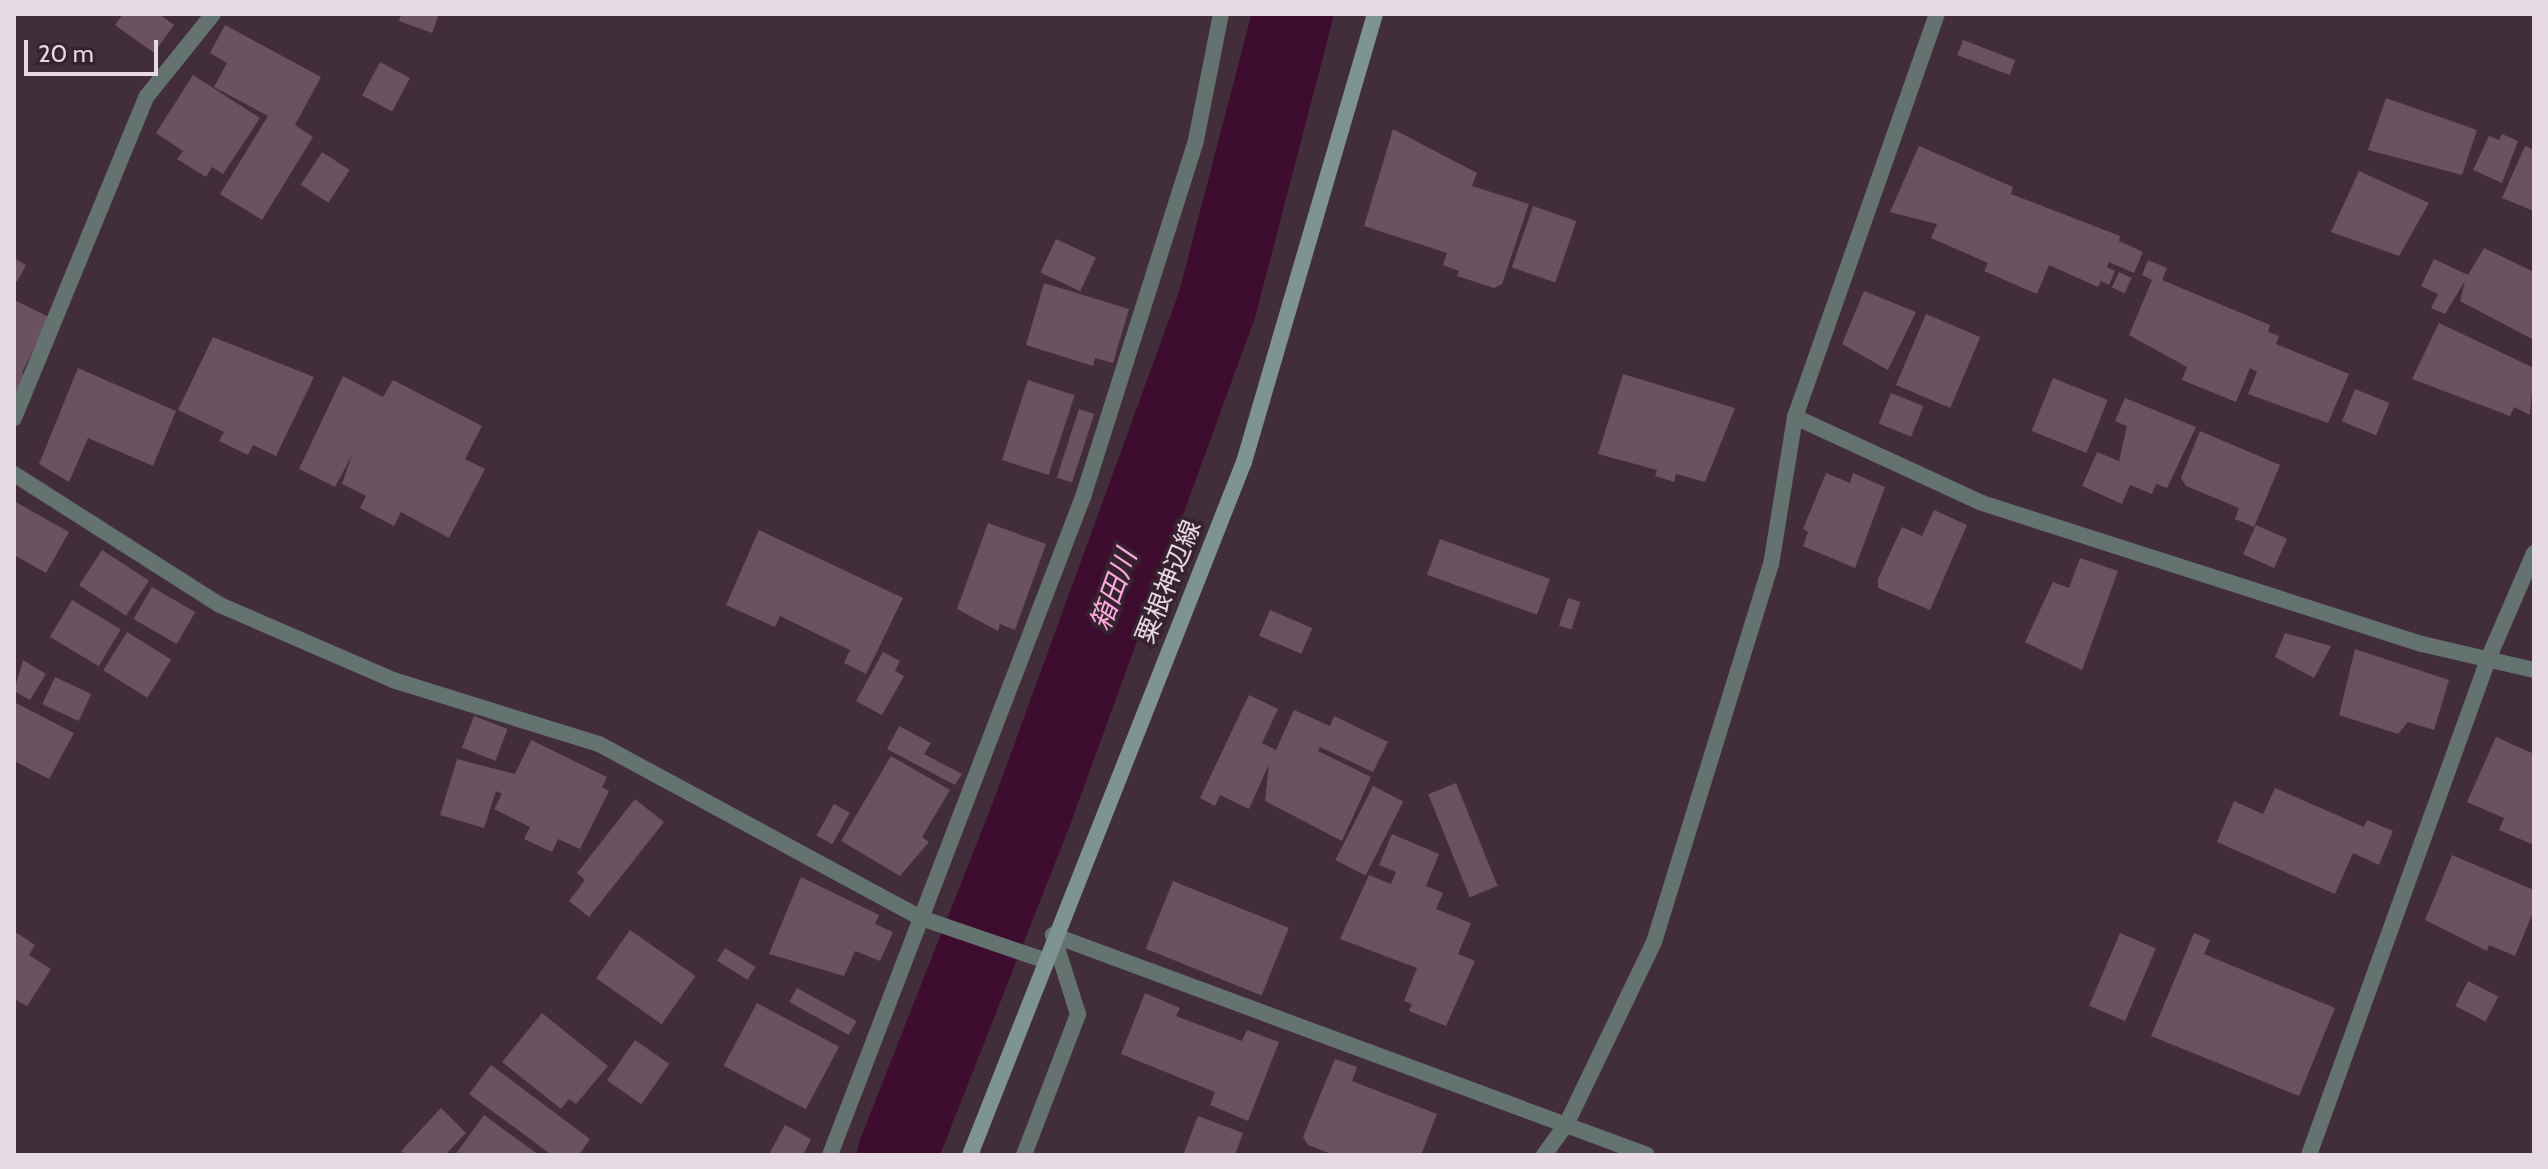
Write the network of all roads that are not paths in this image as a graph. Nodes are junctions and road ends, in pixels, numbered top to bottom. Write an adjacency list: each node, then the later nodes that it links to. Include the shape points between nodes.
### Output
1 (213, 14): 6 (street, via 147,96)
2 (1221, 14): 11 (street, via 1196,140 1142,320 1083,497)
3 (1375, 14): 12 (main road, 粟根神辺線, via 1244,462)
4 (1937, 14): 5 (street)
5 (1795, 417): 9 (street, via 1982,503 2422,644); 14 (street, via 1771,565 1725,729 1654,942)
6 (14, 418)
7 (14, 474): 11 (street, via 220,605 393,680 599,744)
8 (2534, 553): 9 (street)
9 (2489, 657): 10 (street); 20 (street)
10 (2534, 670)
11 (921, 918): 13 (street); 15 (street)
12 (1053, 935): 13 (main road, 粟根神辺線); 14 (street); 17 (street, via 1078,1014)
13 (1044, 960): 16 (main road, 粟根神辺線)
14 (1566, 1125): 18 (street); 19 (street)
15 (830, 1155)
16 (970, 1155)
17 (1024, 1155)
18 (1544, 1155)
19 (1647, 1155)
20 (2309, 1155)

